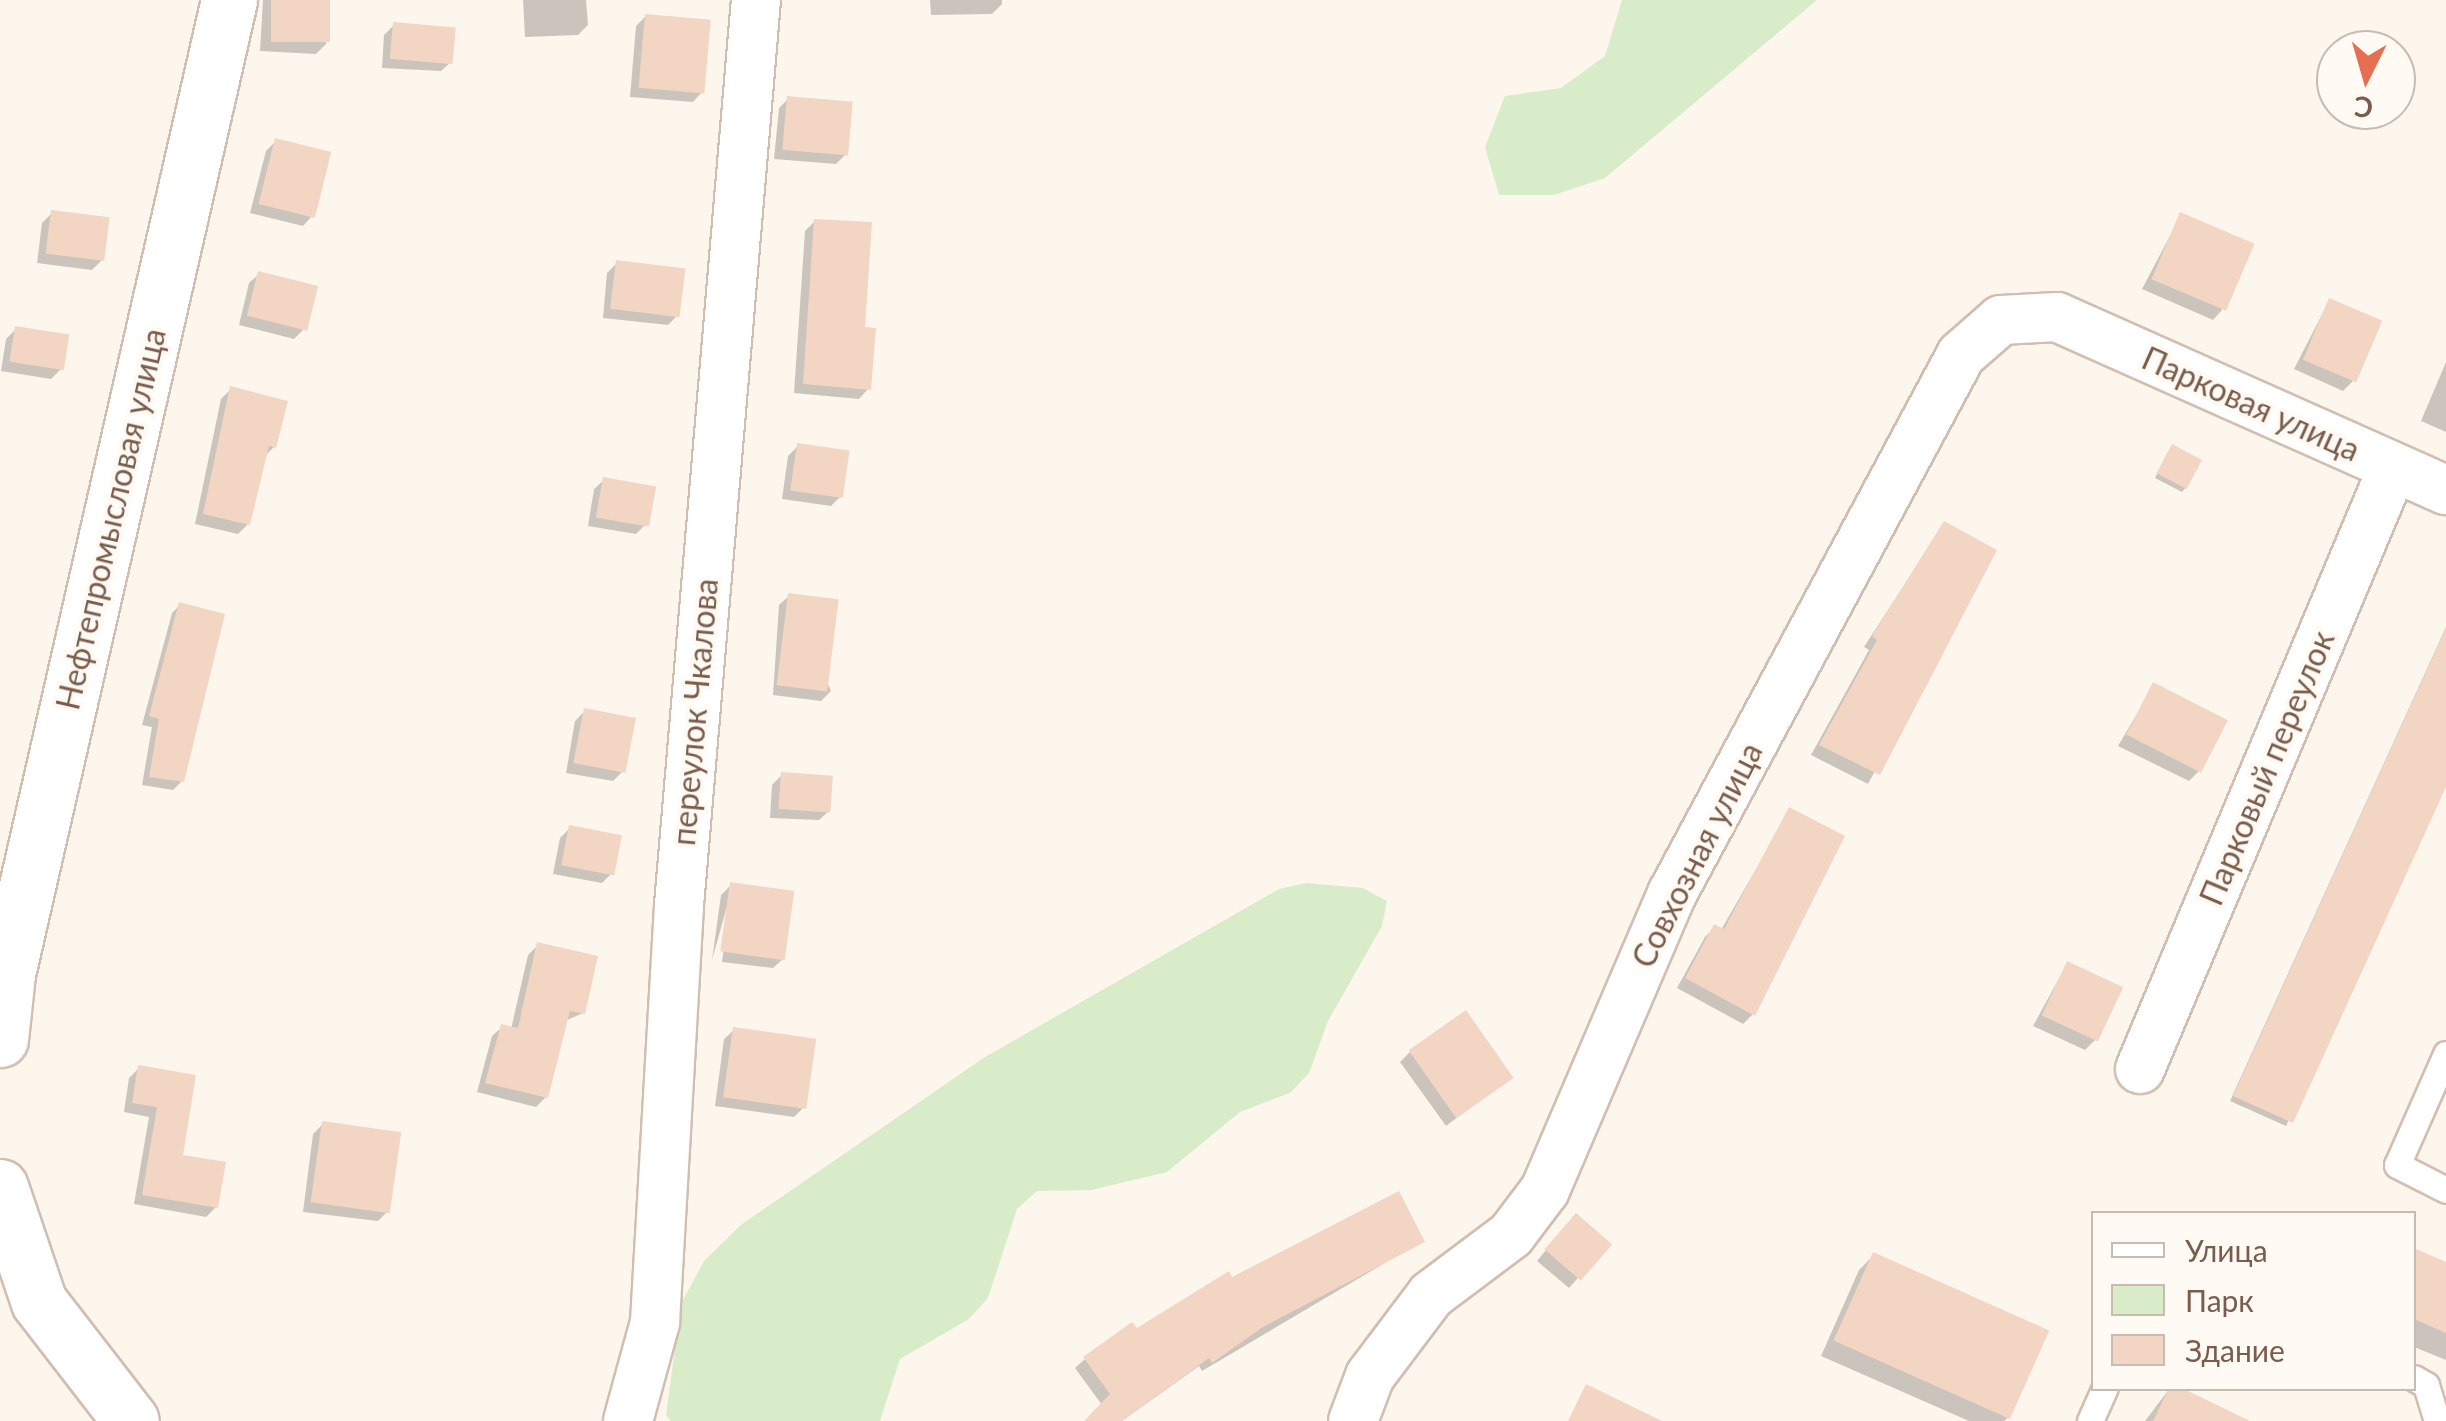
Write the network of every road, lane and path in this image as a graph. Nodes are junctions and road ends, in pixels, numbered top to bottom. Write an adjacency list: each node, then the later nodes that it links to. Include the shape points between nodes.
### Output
1 (230, 0): 6 (main road, Нефтепромысловая улица)
2 (756, 0): 15 (street, переулок Чкалова, via 680,886 655,1322)
3 (2057, 317): 4 (street, Парковая улица); 16 (street, Совхозная улица, via 2001,320 1961,356 1673,892 1545,1190 1510,1235 1431,1296 1370,1376)
4 (2394, 466): 5 (street, Парковая улица); 9 (street, Парковый переулок)
5 (2446, 490)
6 (4, 973): 7 (main road, Нефтепромысловая улица)
7 (0, 1039)
8 (2446, 1054): 11 (lane, via 2396,1165)
9 (2140, 1069)
10 (0, 1187): 14 (main road, via 39,1302)
11 (2446, 1190)
12 (2416, 1379): 18 (lane, via 2426,1385)
13 (2104, 1391): 17 (lane)
14 (131, 1421)
15 (628, 1421)
16 (1353, 1421)
17 (2090, 1421)
18 (2437, 1421)

